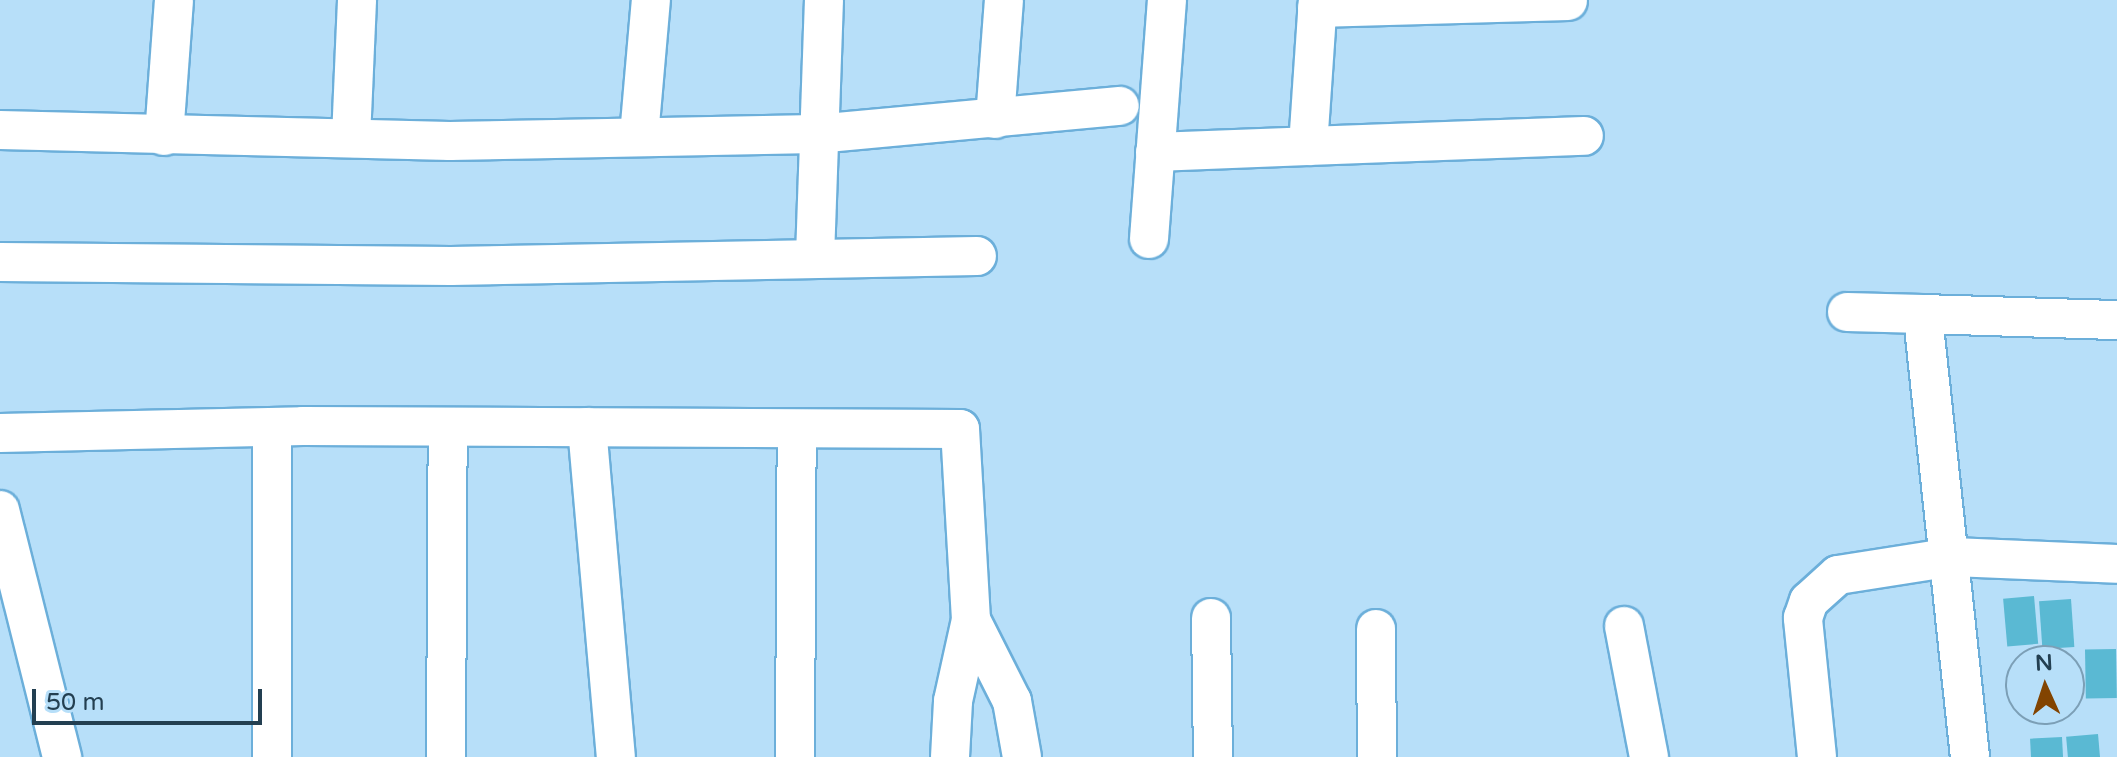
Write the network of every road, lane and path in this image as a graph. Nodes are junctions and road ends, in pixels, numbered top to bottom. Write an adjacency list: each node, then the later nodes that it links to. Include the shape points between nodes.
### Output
1 (174, 0): 13 (street)
2 (357, 0): 16 (street)
3 (651, 0): 14 (street)
4 (824, 0): 12 (street)
5 (1004, 0): 10 (street)
6 (1167, 0): 18 (street)
7 (1568, 1): 8 (street)
8 (1318, 4): 17 (street)
9 (1120, 106): 10 (street)
10 (995, 119): 12 (street)
11 (0, 130): 13 (street)
12 (816, 134): 14 (street); 21 (street)
13 (164, 136): 16 (street)
14 (639, 136): 16 (street)
15 (1584, 136): 17 (street)
16 (351, 138)
17 (1308, 146): 18 (street)
18 (1155, 152): 19 (street)
19 (1149, 239)
20 (977, 256): 21 (street)
21 (815, 257): 22 (street, via 451,266)
22 (0, 262)
23 (1847, 312): 24 (street)
24 (1923, 314): 25 (street); 32 (street)
25 (2116, 327)
26 (272, 427): 28 (street); 30 (street); 39 (street)
27 (587, 427): 28 (street); 29 (street); 41 (street)
28 (448, 428): 40 (street)
29 (797, 429): 35 (street, via 960,429); 42 (street)
30 (0, 433)
31 (0, 510): 38 (street)
32 (1953, 557): 33 (street); 48 (street, via 1838,575 1809,601 1803,618); 49 (street)
33 (2117, 564)
34 (1211, 618): 45 (street)
35 (971, 620): 43 (street, via 953,701); 44 (street, via 1012,701)
36 (1624, 626): 47 (street)
37 (1376, 629): 46 (street)
38 (62, 757)
39 (272, 757)
40 (446, 757)
41 (616, 757)
42 (795, 757)
43 (950, 757)
44 (1022, 757)
45 (1213, 757)
46 (1377, 757)
47 (1649, 757)
48 (1817, 757)
49 (1970, 757)

